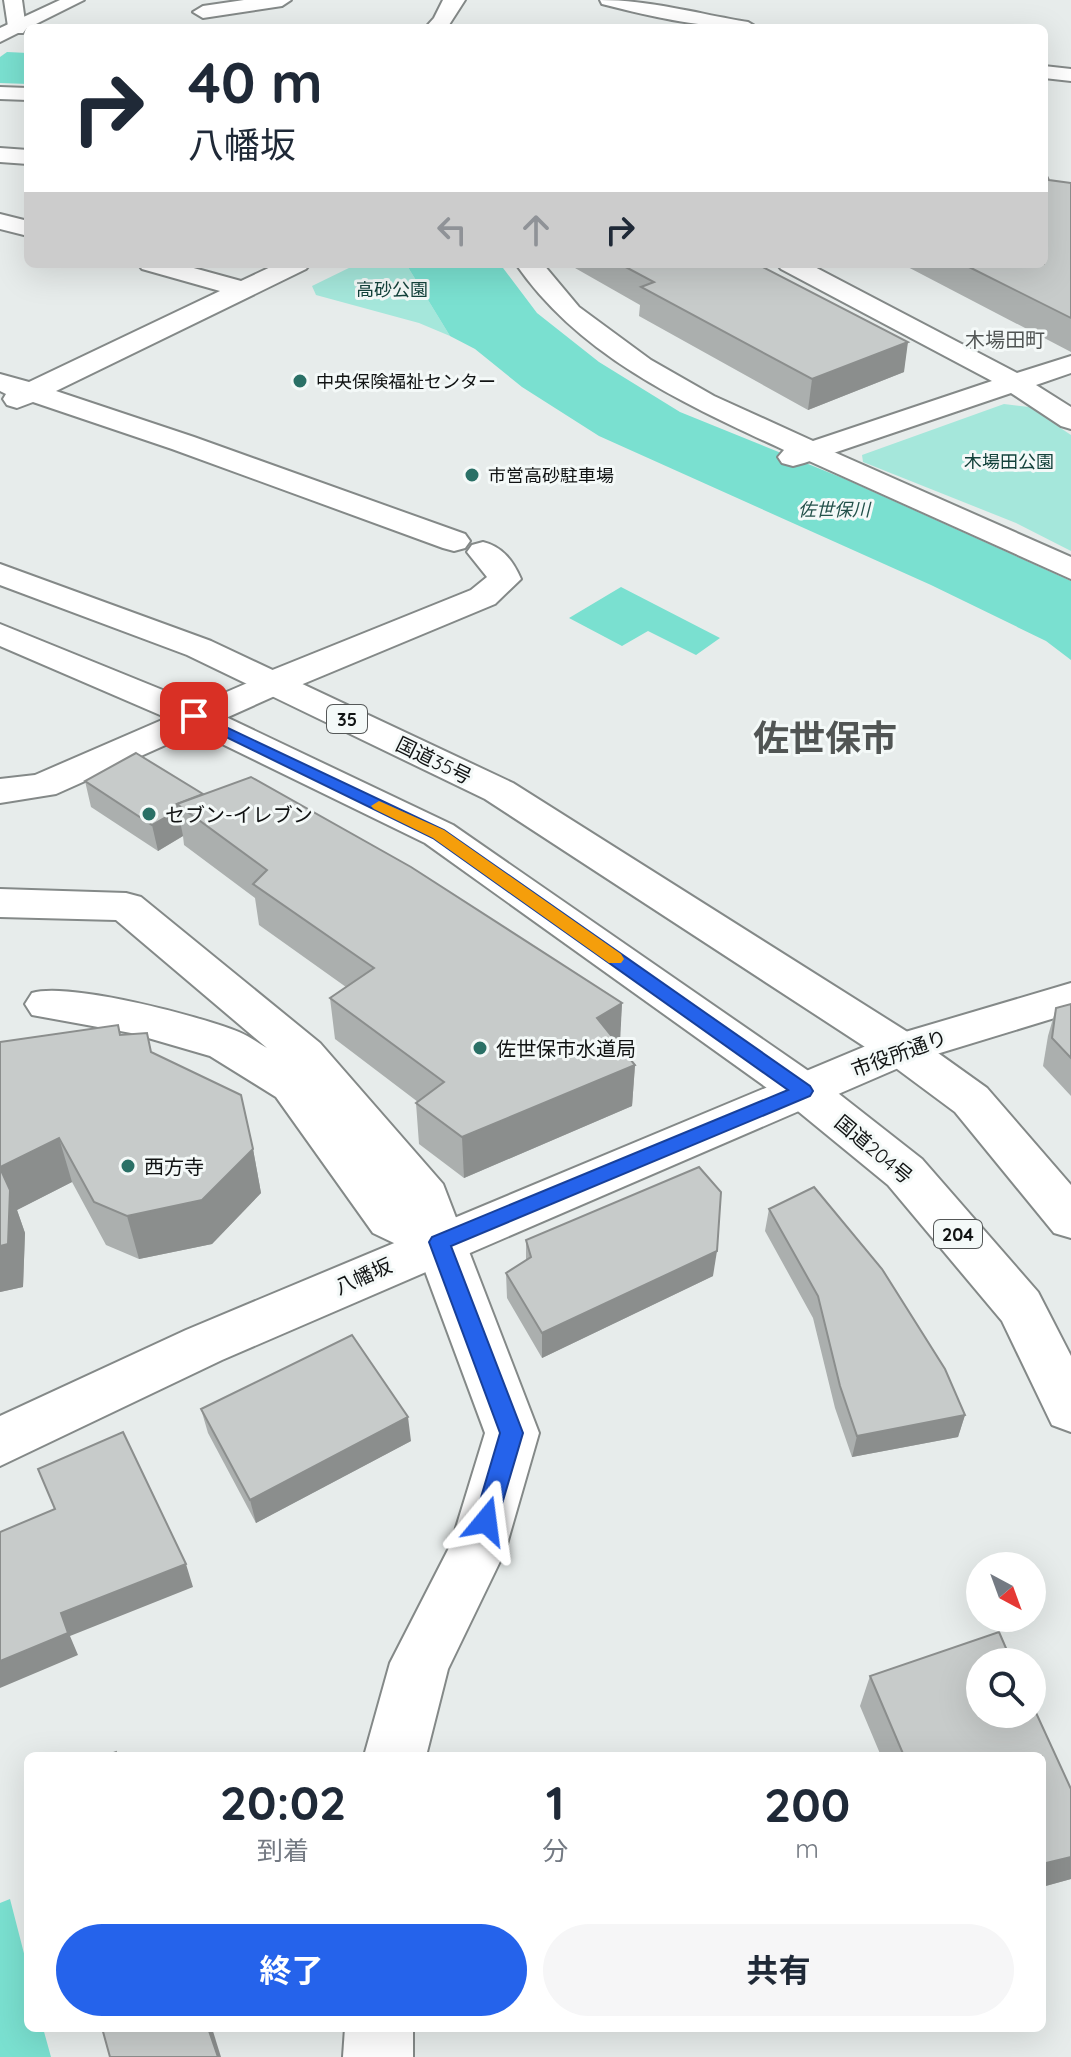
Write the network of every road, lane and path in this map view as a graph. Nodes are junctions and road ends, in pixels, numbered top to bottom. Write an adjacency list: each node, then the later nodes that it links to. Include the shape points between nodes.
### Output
1 (13, 0): 10 (main road)
2 (75, 0): 6 (main road)
3 (282, 0): 7 (main road, via 197,9)
4 (456, 0): 8 (main road)
5 (609, 0): 9 (main road)
6 (35, 24)
7 (226, 24)
8 (440, 24)
9 (723, 24)
10 (15, 36): 11 (main road)
11 (0, 44)
12 (1048, 72): 13 (main road)
13 (1071, 75)
14 (0, 93): 15 (main road)
15 (24, 94)
16 (0, 155): 17 (main road)
17 (24, 157)
18 (0, 221): 19 (main road)
19 (24, 228)
20 (165, 268): 24 (main road)
21 (289, 268): 24 (main road)
22 (532, 268): 31 (main road, via 570,313 641,366)
23 (798, 268): 27 (main road)
24 (244, 290): 28 (main road)
25 (1071, 364): 27 (main road)
26 (0, 382): 28 (main road)
27 (1014, 382): 30 (main road); 31 (main road)
28 (32, 392): 29 (main road); 35 (main road, via 469,546 499,566 504,579 483,597)
29 (0, 407)
30 (1071, 420)
31 (801, 454): 32 (main road)
32 (1071, 569)
33 (0, 574): 35 (main road, 国道35号 / 35, via 199,648)
34 (0, 634): 36 (main road)
35 (273, 683): 36 (main road); 41 (main road, 国道35号 / 35, via 499,791)
36 (194, 716): 37 (main road, via 43,786); 42 (main road, 国道204号 / 204, via 439,834)
37 (0, 791)
38 (0, 903): 45 (main road, via 126,907 304,1055 426,1197)
39 (1071, 998): 41 (main road, 市役所通り)
40 (47, 1004): 45 (main road, via 131,1017 225,1044 292,1085 390,1219)
41 (901, 1049): 42 (main road, 市役所通り); 44 (main road, via 971,1100)
42 (804, 1091): 43 (main road, 市役所通り); 46 (main road, 国道204号 / 204, via 905,1172 1020,1307)
43 (732, 1121): 45 (main road, 八幡坂)
44 (1071, 1219)
45 (439, 1242): 47 (main road, 八幡坂); 48 (main road, via 512,1433 477,1551 420,1663)
46 (1071, 1409)
47 (0, 1442)
48 (396, 1752)
49 (379, 2032): 50 (main road)
50 (378, 2057)

